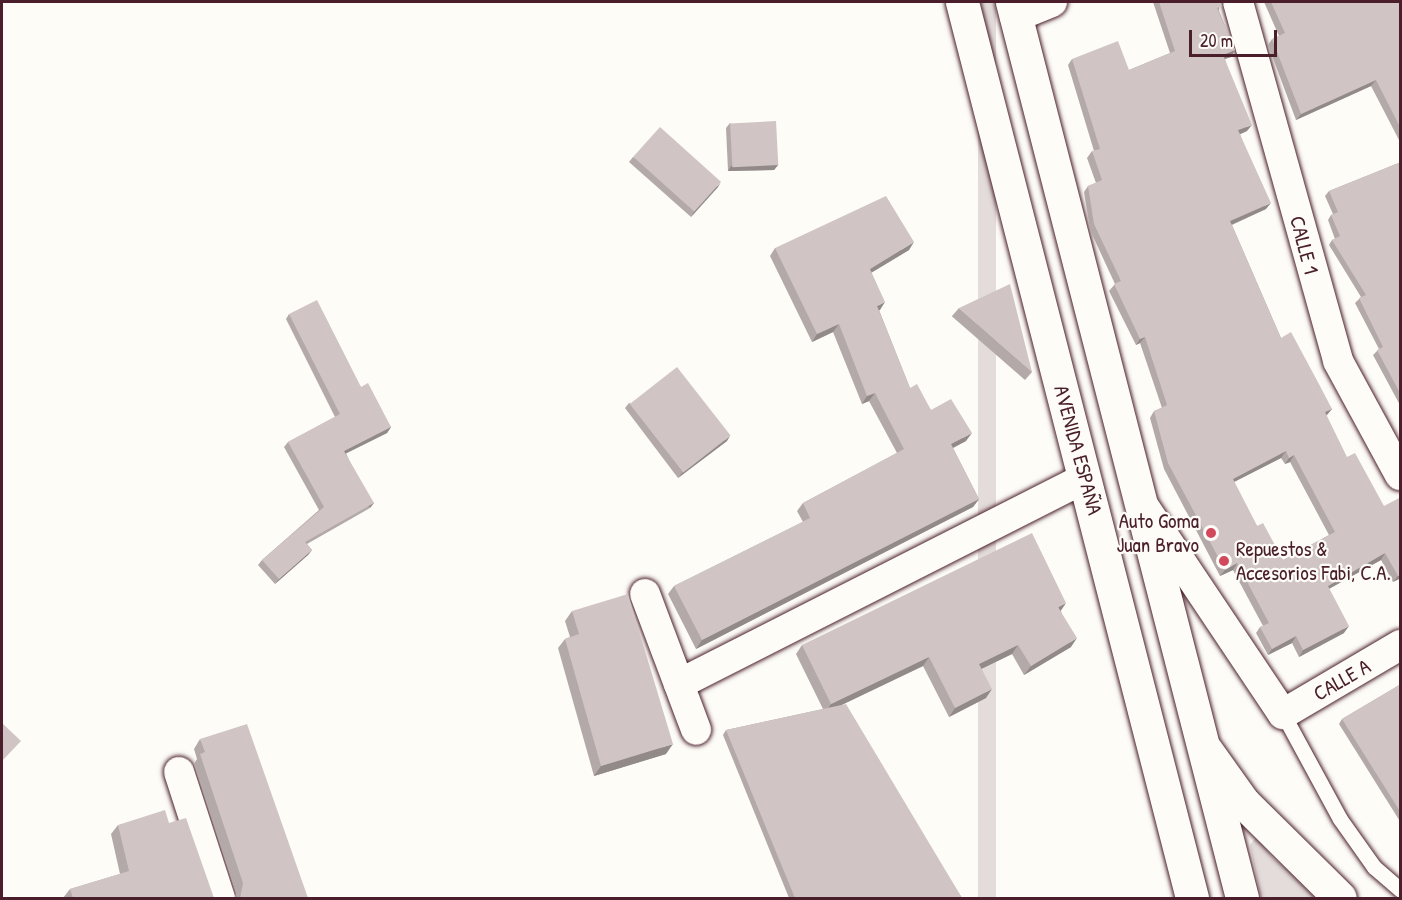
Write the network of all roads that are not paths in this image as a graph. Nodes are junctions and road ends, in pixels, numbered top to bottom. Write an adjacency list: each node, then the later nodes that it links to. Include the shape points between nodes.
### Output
1 (962, 2): 6 (main road, AVENIDA ESPAÑA)
2 (1052, 2): 4 (street)
3 (1239, 2): 5 (street, CALLE 1, via 1338,361)
4 (1014, 9): 7 (main road)
5 (1401, 475)
6 (1085, 478): 10 (street); 17 (main road, AVENIDA ESPAÑA)
7 (1141, 503): 11 (street); 13 (main road)
8 (645, 594): 10 (street)
9 (1401, 645): 11 (street, CALLE A)
10 (679, 684): 12 (street)
11 (1283, 714): 15 (lane, via 1340,819 1374,867)
12 (696, 730)
13 (1206, 750): 18 (main road); 19 (main road, via 1244,802)
14 (179, 772): 16 (street)
15 (1401, 890)
16 (220, 898)
17 (1192, 898)
18 (1242, 898)
19 (1340, 898)

